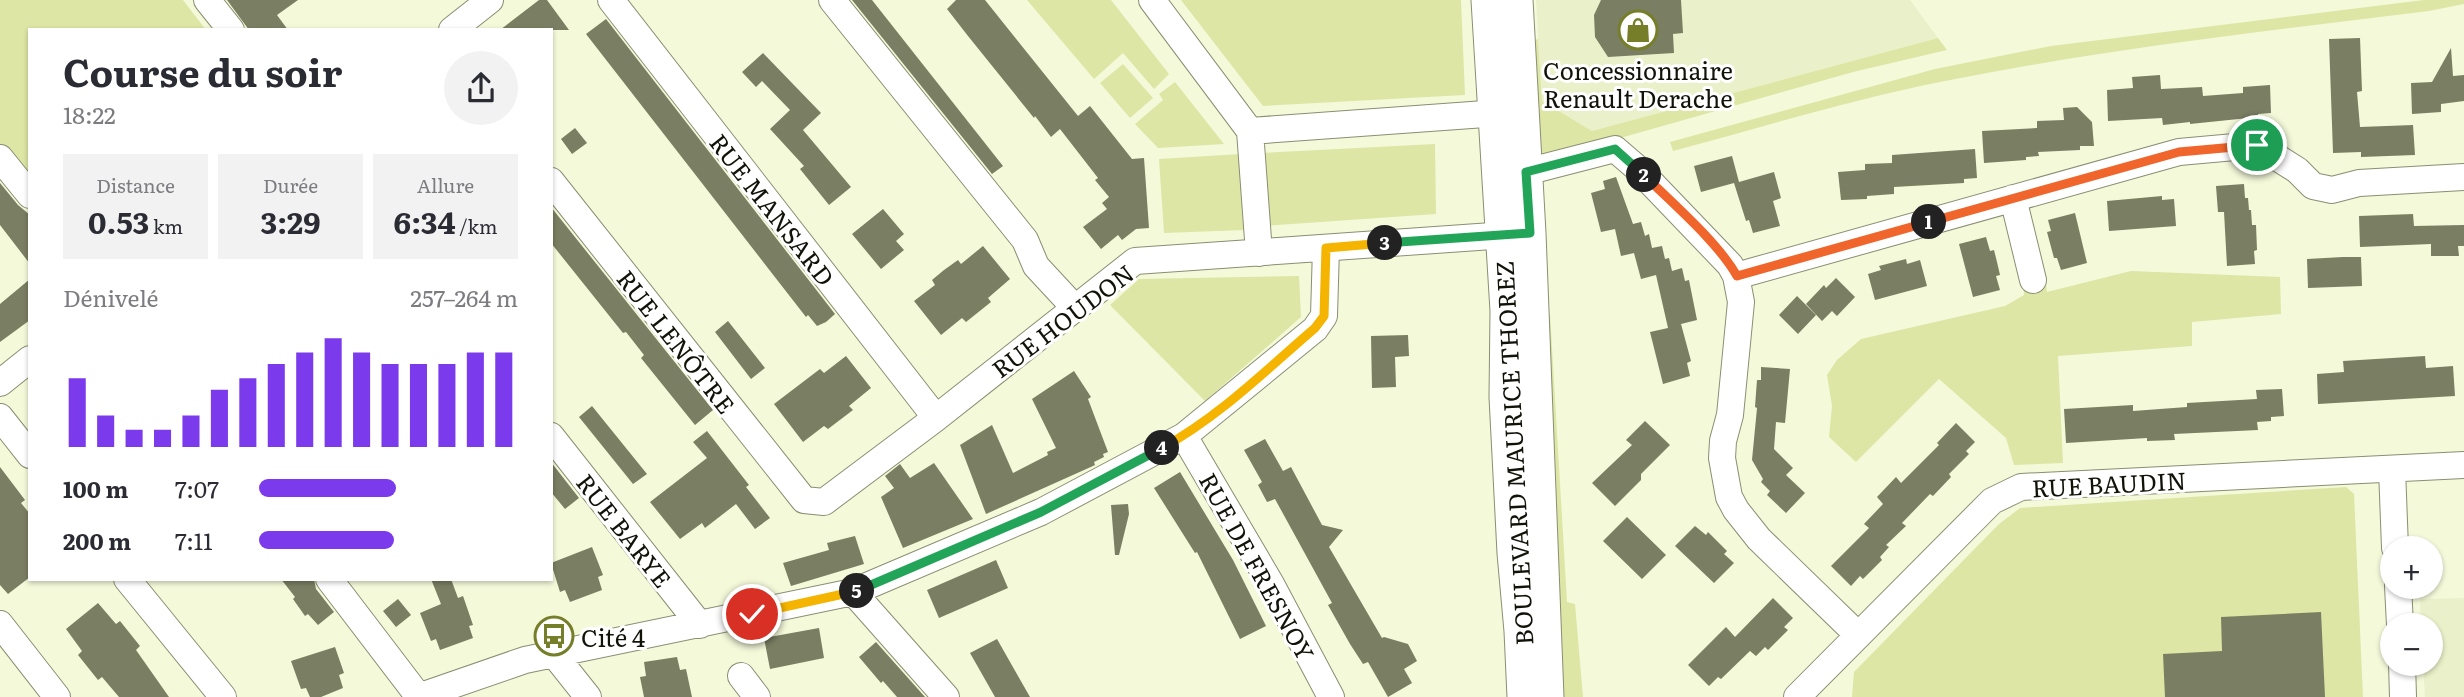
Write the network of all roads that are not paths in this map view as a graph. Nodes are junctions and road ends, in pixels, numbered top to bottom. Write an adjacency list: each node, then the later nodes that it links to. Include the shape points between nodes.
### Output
1 (207, 0): 8 (street)
2 (490, 0): 9 (street)
3 (611, 0): 27 (street, RUE MANSARD)
4 (832, 0): 23 (street, via 1025,240 1036,267)
5 (1152, 0): 11 (street)
6 (1488, 0): 10 (street, BOULEVARD MAURICE THOREZ)
7 (1516, 0): 10 (street, BOULEVARD MAURICE THOREZ)
8 (229, 28)
9 (455, 28)
10 (1509, 113): 11 (street); 13 (street, BOULEVARD MAURICE THOREZ); 18 (street, BOULEVARD MAURICE THOREZ)
11 (1250, 131): 20 (street)
12 (0, 158): 16 (street)
13 (1526, 172): 18 (street, BOULEVARD MAURICE THOREZ); 21 (street, via 1615,149 1715,247)
14 (2464, 177): 17 (street, via 2359,183 2332,190 2313,186 2257,145 2179,152)
15 (553, 184): 33 (street, RUE LENÔTRE)
16 (28, 193)
17 (2013, 198): 21 (street); 22 (street)
18 (1516, 234): 19 (street, RUE HOUDON); 52 (street, BOULEVARD MAURICE THOREZ, via 1507,310 1506,397); 53 (street, BOULEVARD MAURICE THOREZ)
19 (1326, 248): 20 (street, RUE HOUDON); 28 (street, via 1324,316 1315,328)
20 (1259, 253): 23 (street, RUE HOUDON, via 1135,261)
21 (1737, 276): 40 (street, via 1741,302 1722,458 1729,497 1759,539)
22 (2033, 279)
23 (1074, 307): 27 (street, RUE HOUDON)
24 (28, 361): 25 (street)
25 (0, 383)
26 (0, 417): 30 (street)
27 (936, 418): 33 (street, RUE HOUDON, via 824,502)
28 (1184, 436): 37 (street, via 1041,512); 51 (street, RUE DE FRESNOY)
29 (553, 439): 39 (street, RUE BARYE)
30 (28, 452)
31 (2464, 466): 32 (street, RUE BAUDIN)
32 (2392, 469): 34 (street); 40 (street, RUE BAUDIN, via 2021,486 1992,501)
33 (804, 500)
34 (2395, 536)
35 (130, 581): 46 (street)
36 (331, 581): 47 (street)
37 (853, 592): 39 (street); 50 (street)
38 (0, 624): 45 (street)
39 (700, 625): 41 (street)
40 (1858, 635): 42 (street, RUE BAUDIN)
41 (553, 653): 47 (street); 48 (street)
42 (1825, 669): 54 (street, RUE BAUDIN); 55 (street)
43 (741, 676): 49 (street)
44 (2402, 676): 56 (street)
45 (57, 697)
46 (223, 697)
47 (419, 697)
48 (588, 697)
49 (757, 697)
50 (946, 697)
51 (1331, 697)
52 (1524, 697)
53 (1547, 697)
54 (1797, 697)
55 (1829, 697)
56 (2403, 697)

